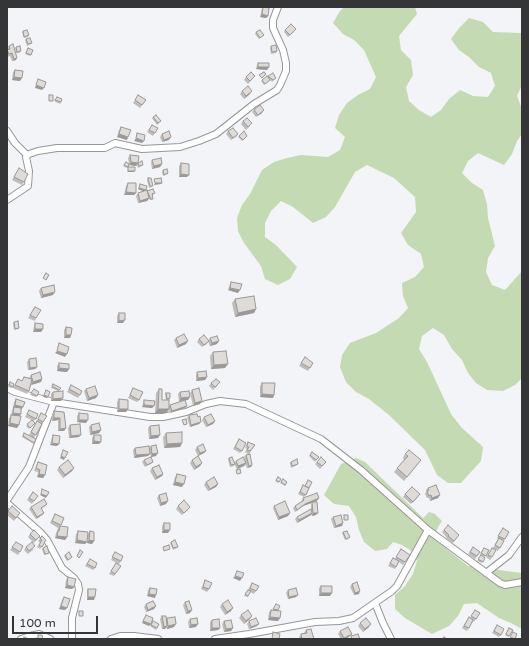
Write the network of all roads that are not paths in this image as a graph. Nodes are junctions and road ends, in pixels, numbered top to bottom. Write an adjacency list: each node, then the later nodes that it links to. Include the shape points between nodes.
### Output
1 (278, 7): 3 (street, via 273,28 286,63 286,71 280,85 277,90 254,104 216,134 180,147 142,149 115,143 105,148 52,148)
2 (7, 131): 3 (street)
3 (27, 155): 4 (street, via 28,184)
4 (7, 200)
5 (7, 388): 6 (street)
6 (54, 402): 7 (street, via 29,467); 8 (street, via 150,417 186,412 220,401 246,404 321,439)
7 (7, 502): 15 (street, via 47,540 62,568 78,584 79,590 72,618)
8 (428, 530): 10 (street); 12 (street, via 397,586)
9 (522, 537): 10 (street, via 509,555)
10 (486, 574): 11 (street, via 505,585)
11 (522, 582)
12 (375, 603): 18 (street, via 348,620 315,622); 19 (street)
13 (21, 639): 14 (street, via 39,634)
14 (50, 639)
15 (72, 639)
16 (111, 639): 17 (street, via 120,636)
17 (158, 639)
18 (215, 639)
19 (391, 639)

